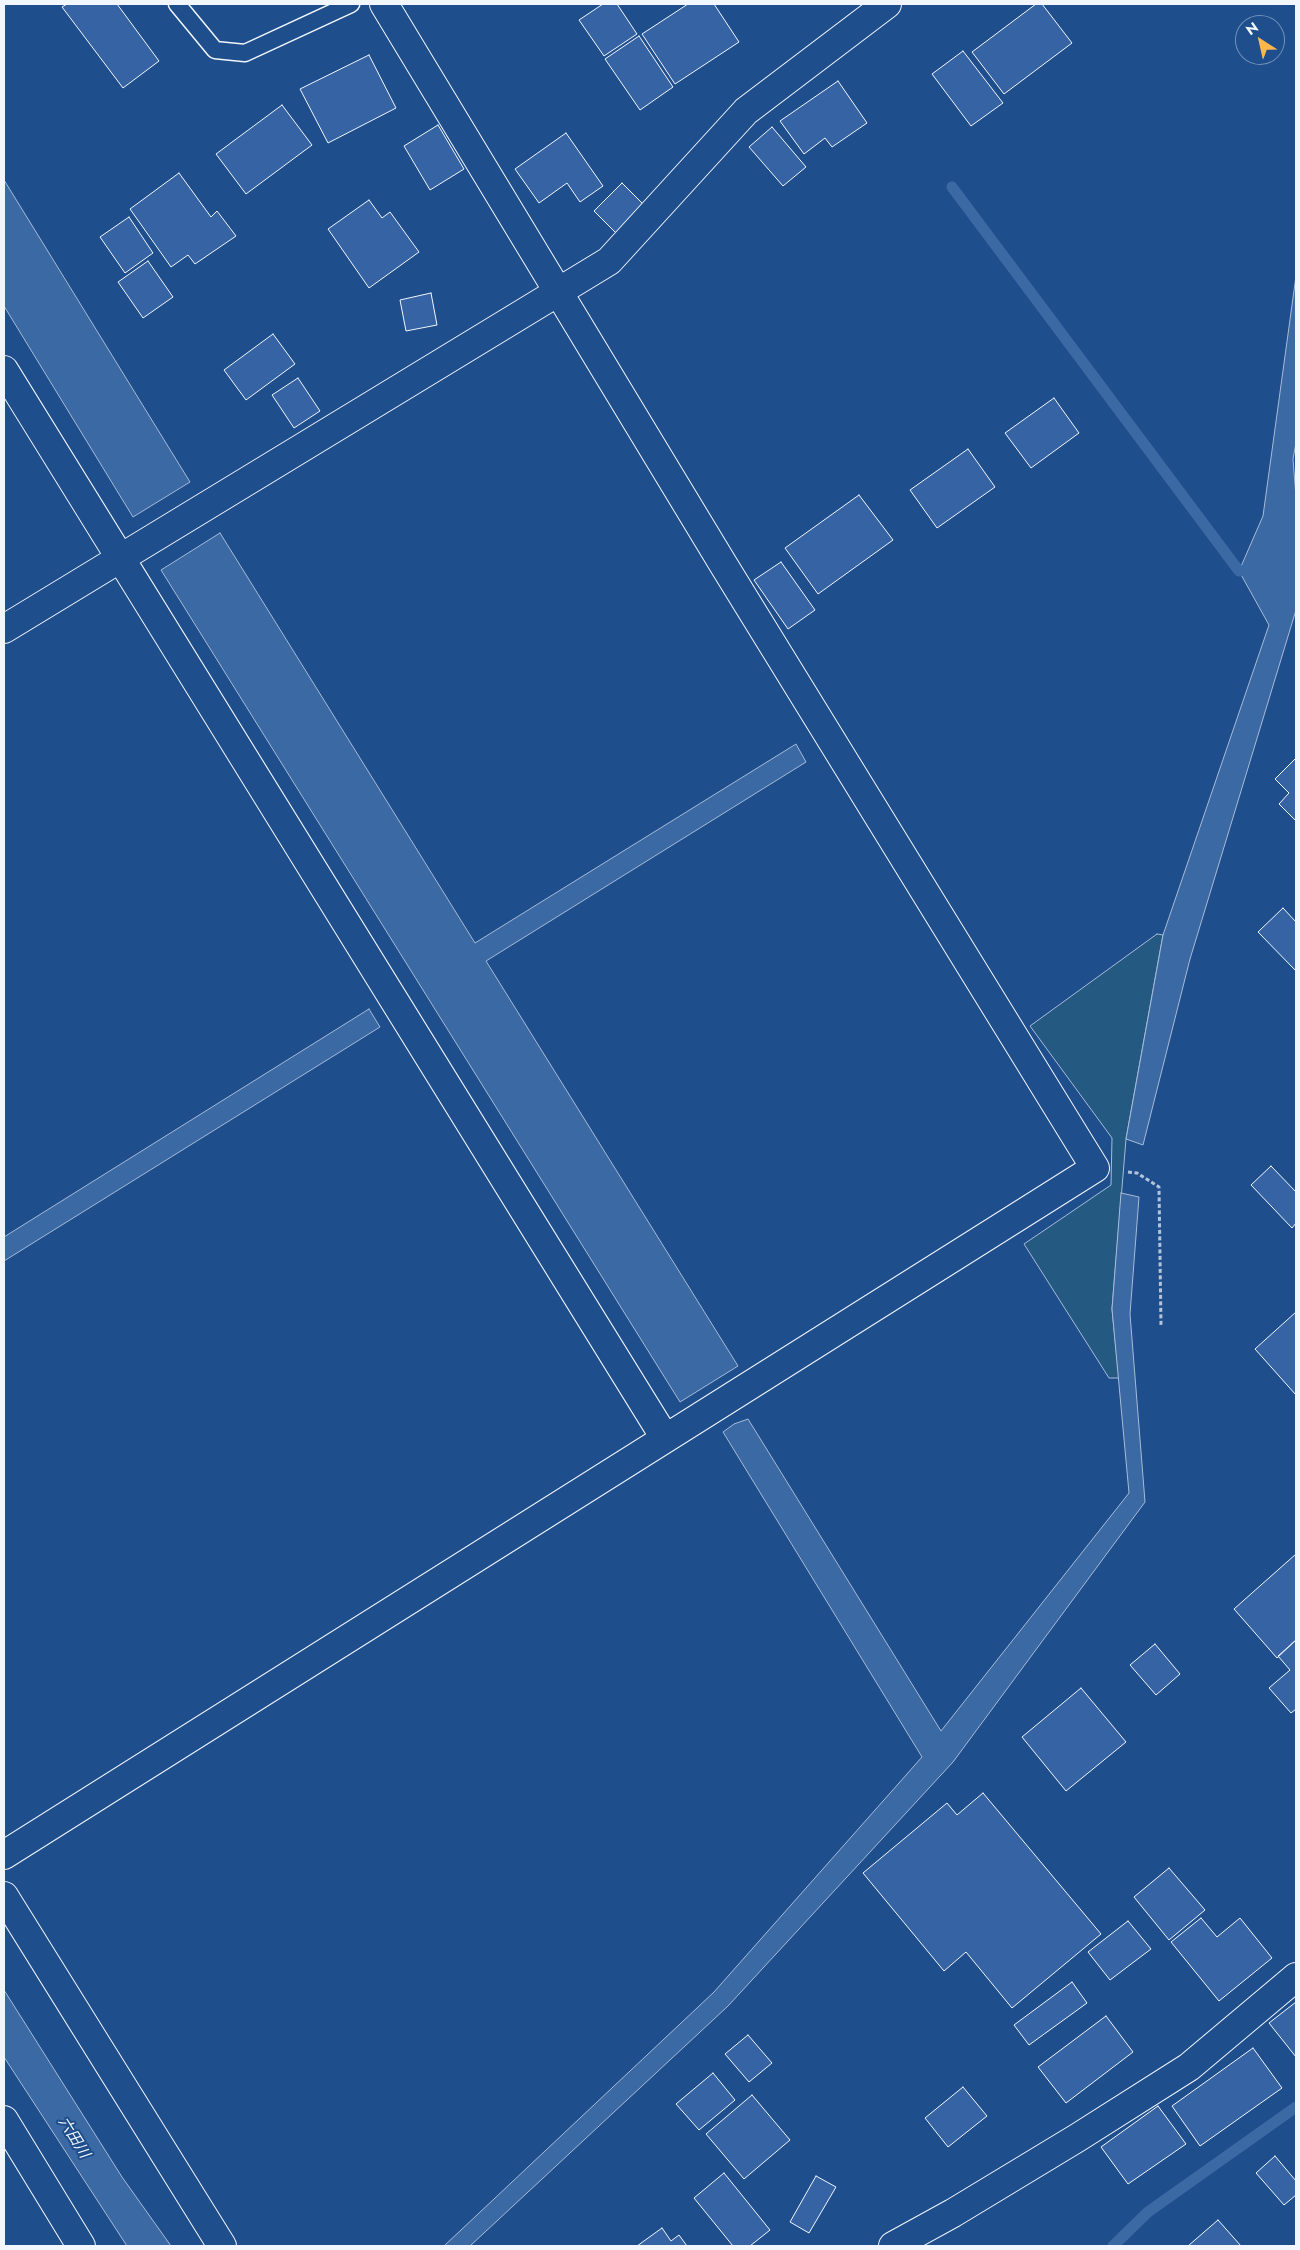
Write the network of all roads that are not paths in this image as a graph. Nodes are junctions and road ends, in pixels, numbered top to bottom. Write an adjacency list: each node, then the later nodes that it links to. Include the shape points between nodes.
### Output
1 (177, 4): 2 (lane, via 216,50 245,53)
2 (351, 4)
3 (384, 4): 5 (street)
4 (887, 4): 5 (street, via 746,111 609,261)
5 (560, 292): 7 (street); 9 (street, via 728,572 1095,1168)
6 (4, 370): 7 (street)
7 (120, 559): 8 (street); 9 (street)
8 (4, 630)
9 (665, 1438): 10 (street)
10 (4, 1855)
11 (4, 1896): 15 (street)
12 (1296, 1977): 16 (street, via 1189,2068)
13 (4, 2120): 14 (street)
14 (81, 2246)
15 (222, 2246)
16 (893, 2246)

